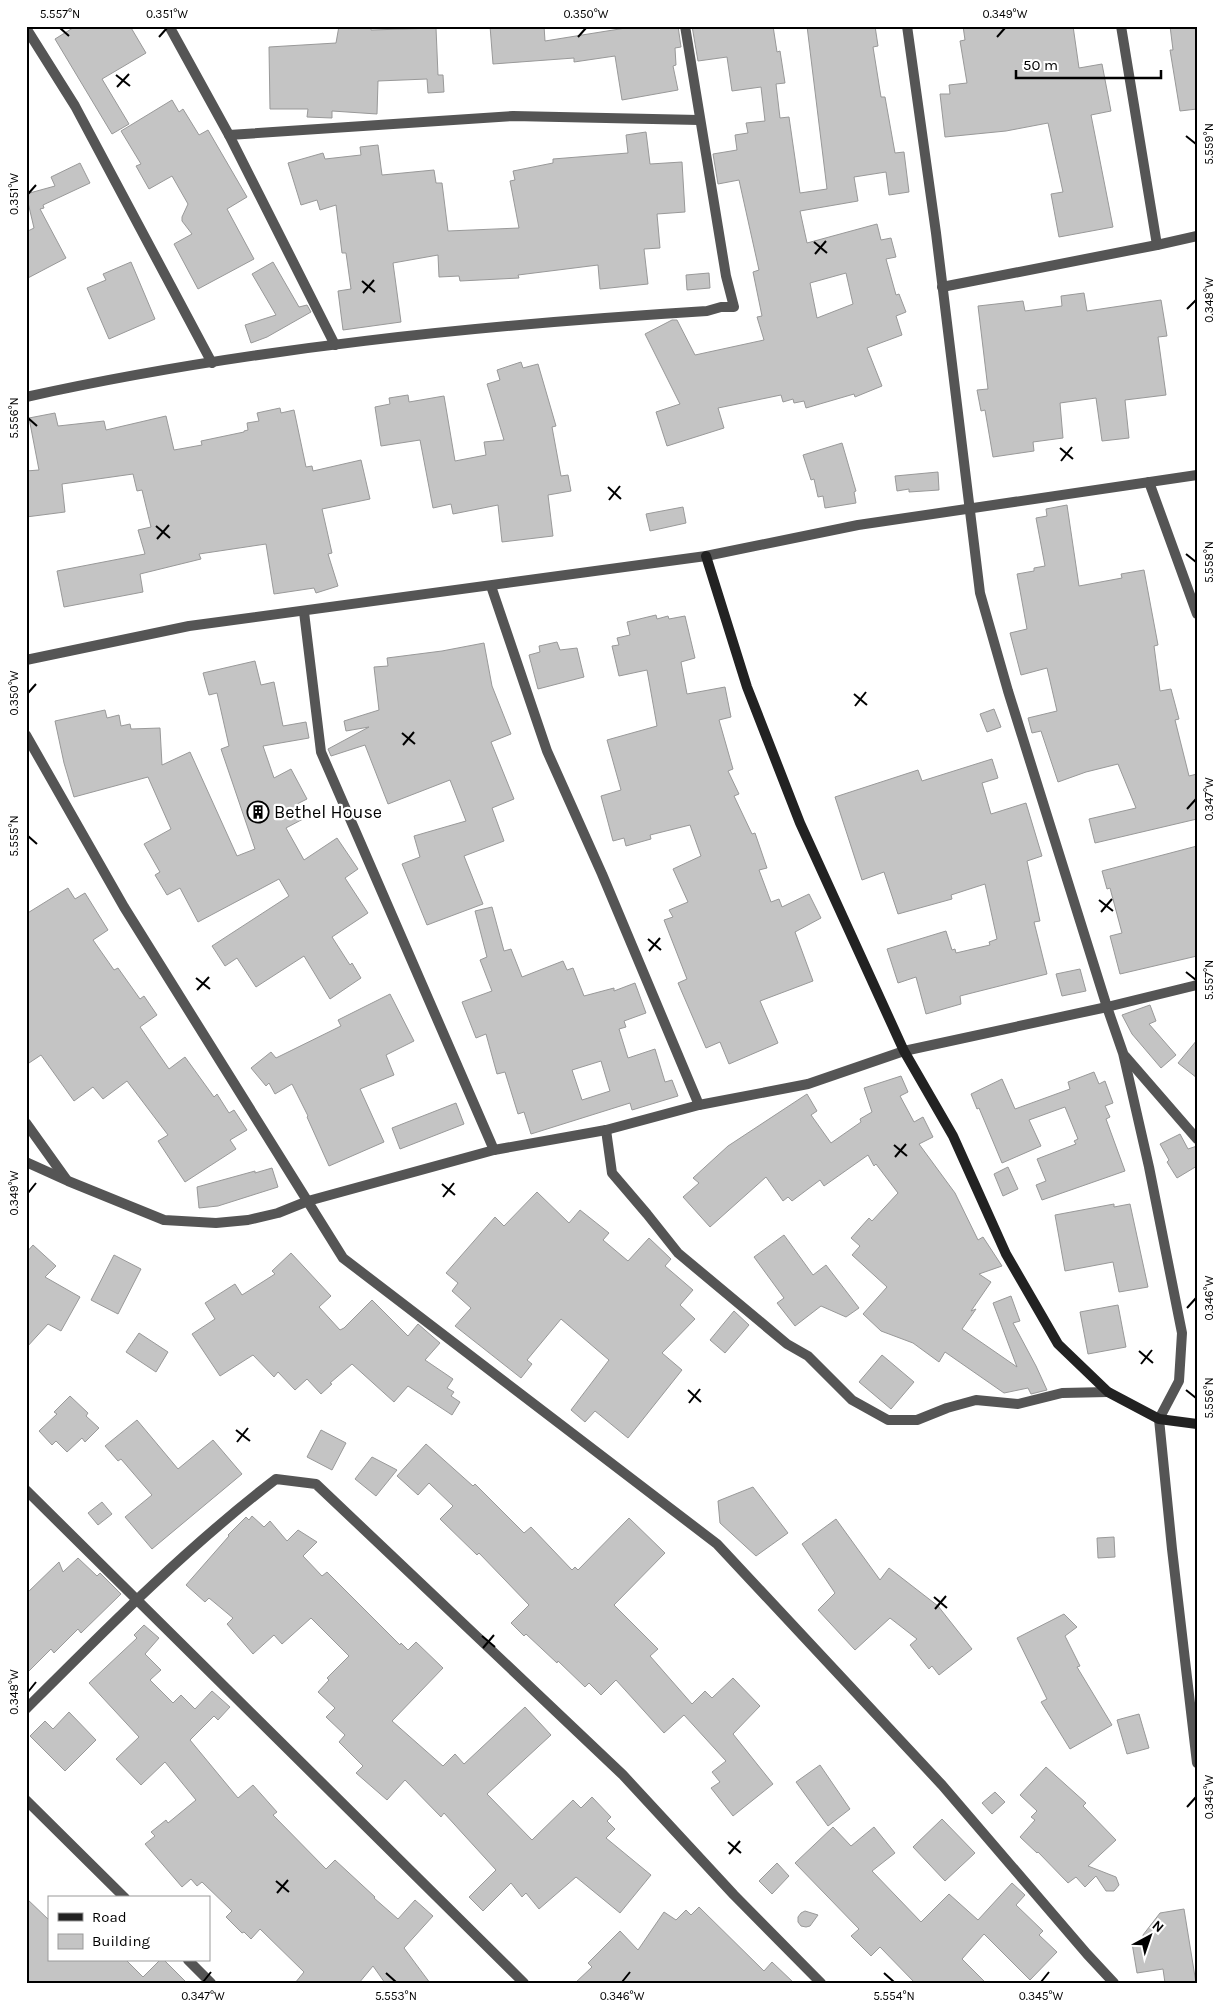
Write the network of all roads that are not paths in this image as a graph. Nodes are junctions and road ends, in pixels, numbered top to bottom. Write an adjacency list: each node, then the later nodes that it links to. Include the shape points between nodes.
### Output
1 (170, 26): 7 (street)
2 (685, 26): 6 (street)
3 (907, 26): 10 (street)
4 (1121, 26): 9 (street)
5 (26, 28): 12 (street, via 75,106)
6 (699, 120): 7 (street, via 513,116); 11 (street, via 734,307 518,324)
7 (229, 135): 11 (street)
8 (1197, 236): 9 (street)
9 (1157, 245): 10 (street)
10 (942, 287): 16 (street)
11 (335, 345): 12 (street)
12 (212, 363): 13 (street, via 88,383)
13 (26, 397)
14 (1197, 475): 15 (street)
15 (1148, 482): 16 (street); 20 (street)
16 (970, 508): 17 (street, via 858,525); 24 (street, via 980,593)
17 (706, 556): 18 (street); 25 (street, via 747,687 800,823)
18 (491, 586): 19 (street); 27 (street, via 547,751)
19 (304, 612): 21 (street, via 189,626); 31 (street, via 321,752)
20 (1197, 614)
21 (26, 660)
22 (26, 735): 34 (street, via 124,907)
23 (1197, 985): 24 (street)
24 (1107, 1007): 25 (street); 26 (street)
25 (904, 1051): 27 (street, via 808,1084); 35 (street, via 952,1136 1006,1254 1058,1344)
26 (1123, 1053): 30 (street); 36 (street, via 1182,1333 1179,1381)
27 (699, 1105): 29 (street)
28 (26, 1123): 33 (street)
29 (606, 1130): 31 (street); 35 (street, via 612,1173 678,1253 780,1338 808,1356 852,1400 888,1420 917,1420 976,1400 1018,1404 1062,1393)
30 (1197, 1139)
31 (494, 1150): 34 (street)
32 (26, 1162): 33 (street)
33 (68, 1181): 34 (street, via 164,1220 216,1223 248,1220)
34 (308, 1201): 48 (street, via 343,1258 717,1544 942,1785)
35 (1108, 1392): 36 (street)
36 (1159, 1419): 37 (street); 41 (street)
37 (1197, 1424)
38 (26, 1490): 39 (street)
39 (136, 1600): 40 (street); 46 (street); 47 (street, via 276,1479 316,1484 623,1775)
40 (26, 1709)
41 (1197, 1763)
42 (26, 1800): 43 (street)
43 (123, 1896)
44 (190, 1962): 45 (street)
45 (211, 1983)
46 (524, 1983)
47 (821, 1983)
48 (1114, 1983)

